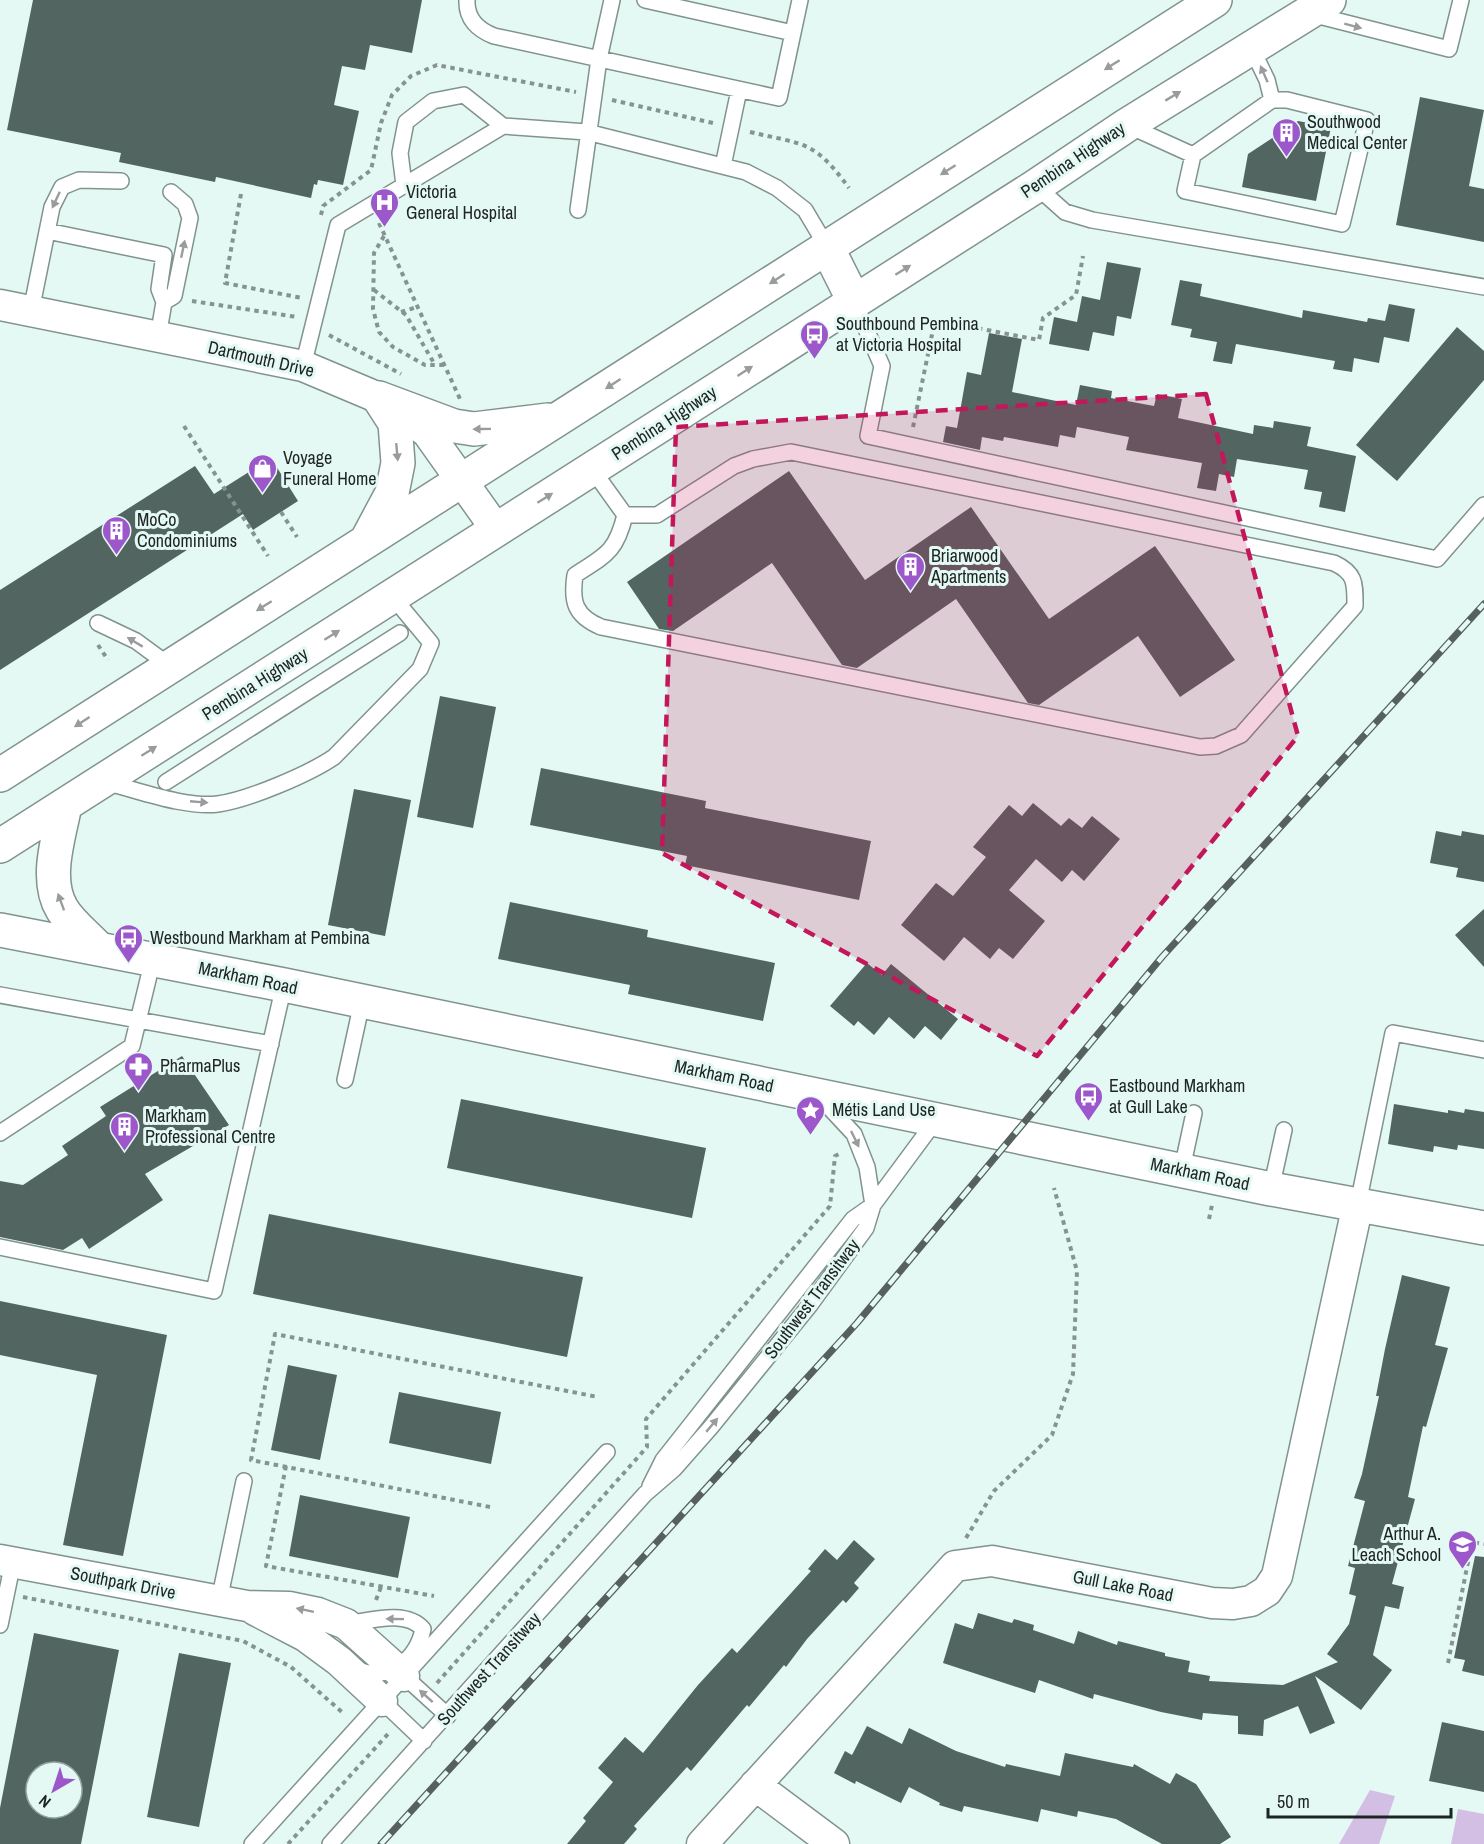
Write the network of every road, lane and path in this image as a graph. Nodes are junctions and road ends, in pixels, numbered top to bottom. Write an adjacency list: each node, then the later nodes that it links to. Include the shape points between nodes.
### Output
1 (467, 0): 10 (lane, via 470,16 484,32)
2 (612, 0): 10 (lane)
3 (645, 0): 8 (lane)
4 (800, 0): 8 (lane)
5 (1215, 0): 29 (main road, one-way to 29)
6 (1461, 0): 7 (lane, one-way to 6, via 1398,38 1449,49)
7 (1318, 7): 9 (main road, Pembina Highway)
8 (793, 33): 11 (lane, via 779,98)
9 (1252, 49): 12 (lane, one-way to 9); 13 (main road, Pembina Highway, one-way to 9)
10 (599, 59): 11 (lane); 15 (lane)
11 (740, 90): 17 (lane)
12 (1272, 100): 16 (lane); 16 (lane, via 1287,100 1367,120 1342,224 1185,191)
13 (1126, 125): 16 (lane); 20 (main road, Pembina Highway)
14 (503, 126): 15 (lane); 19 (lane); 19 (lane, via 465,95 433,101 406,122 400,153)
15 (587, 132): 17 (lane); 24 (lane)
16 (1193, 155)
17 (723, 166): 29 (lane, via 746,172 796,202)
18 (121, 181): 27 (lane, one-way to 27, via 79,180 62,187 52,207)
19 (405, 185): 44 (lane, via 338,225)
20 (1036, 186): 31 (lane, via 1065,212 1092,220); 34 (main road, Pembina Highway, one-way to 20)
21 (171, 192): 33 (lane, one-way to 21, via 190,218 185,204)
22 (241, 194): 37 (path, via 225,283 306,298)
23 (323, 206): 25 (path)
24 (578, 210)
25 (321, 218)
26 (380, 226): 28 (path)
27 (47, 231): 33 (lane, via 164,255 159,289); 38 (lane)
28 (384, 235): 32 (path, via 374,253); 36 (path)
29 (827, 247): 34 (main road); 47 (main road, one-way to 47)
30 (1083, 256): 49 (path, via 1076,296 1043,318 1039,340 935,320)
31 (1484, 287)
32 (374, 290): 39 (path); 42 (path, via 373,309 379,332 393,347 425,365)
33 (169, 299): 40 (path); 41 (lane)
34 (854, 301): 49 (lane, via 882,366 868,436); 50 (main road, Pembina Highway, one-way to 34)
35 (0, 305): 38 (street, Dartmouth Drive)
36 (417, 307): 39 (path); 43 (path)
37 (304, 308)
38 (31, 311): 41 (street, Dartmouth Drive)
39 (400, 312): 42 (path, via 417,331)
40 (302, 318)
41 (158, 337): 44 (street, Dartmouth Drive)
42 (435, 365): 43 (path)
43 (445, 365): 46 (path)
44 (303, 366): 45 (street, Dartmouth Drive)
45 (379, 398): 47 (main road, one-way to 45, via 474,429 454,426); 51 (street, Dartmouth Drive, via 427,432); 57 (main road, one-way to 57, via 395,423 398,464 392,493)
46 (461, 401)
47 (560, 418): 51 (main road)
48 (184, 426): 58 (path)
49 (910, 445): 52 (lane, via 1437,559)
50 (592, 469): 54 (lane); 55 (main road, Pembina Highway, one-way to 50)
51 (462, 480): 55 (street, Dartmouth Drive); 57 (main road)
52 (1484, 505)
53 (281, 512): 56 (path)
54 (625, 515): 54 (lane, via 657,515 734,466 792,452 1334,562 1348,569 1353,579 1355,606 1241,735 1216,746 1200,747 601,627 587,621 578,610 572,592 575,575 604,556 619,539)
55 (496, 529): 59 (main road, Pembina Highway)
56 (297, 537)
57 (366, 541): 64 (main road, one-way to 64)
58 (268, 556)
59 (392, 596): 66 (main road, Pembina Highway, one-way to 59); 66 (lane, one-way to 59, via 176,800 217,804 319,767 334,757 420,669 431,643)
60 (98, 623): 64 (lane, one-way to 60, via 136,641)
61 (400, 633): 67 (lane)
62 (98, 645): 63 (path)
63 (108, 660)
64 (170, 666): 65 (main road, one-way to 65)
65 (0, 775)
66 (101, 782): 68 (main road, Pembina Highway)
67 (166, 782)
68 (65, 805): 69 (main road, Pembina Highway); 71 (main road, one-way to 68, via 62,909 54,881)
69 (0, 846)
70 (0, 930): 71 (main road, Markham Road)
71 (97, 947): 72 (main road, Markham Road)
72 (153, 959): 73 (main road, Markham Road); 76 (lane)
73 (284, 985): 75 (main road, Markham Road); 77 (lane)
74 (0, 995): 76 (lane)
75 (362, 1002): 79 (lane); 80 (main road, Markham Road)
76 (138, 1020): 77 (lane); 84 (lane, via 132,1046)
77 (271, 1044): 91 (lane, via 214,1291)
78 (1484, 1050): 88 (lane, via 1393,1033)
79 (345, 1080)
80 (817, 1095): 82 (main road, Markham Road); 89 (lane, one-way to 89, via 854,1134 867,1167)
81 (1194, 1113): 85 (lane)
82 (936, 1120): 85 (main road, Markham Road); 89 (lane, Southwest Transitway)
83 (1284, 1130): 87 (lane)
84 (0, 1133)
85 (1182, 1169): 87 (main road, Markham Road)
86 (1054, 1188): 98 (path, via 1077,1271 1072,1374 1052,1436 994,1491)
87 (1271, 1189): 88 (main road, Markham Road)
88 (1358, 1204): 90 (main road, Markham Road); 112 (street, Gull Lake Road, via 1277,1576 1266,1591 1251,1601 1212,1603 992,1561 956,1566)
89 (873, 1205): 109 (lane, Southwest Transitway, via 866,1228 810,1305 711,1427 674,1469 645,1494)
90 (1484, 1228)
91 (0, 1247)
92 (598, 1397): 94 (path, via 275,1334 251,1460)
93 (607, 1452): 107 (lane)
94 (286, 1466): 96 (path); 101 (path, via 266,1566)
95 (244, 1481): 102 (lane)
96 (490, 1507)
97 (1484, 1544): 106 (path, via 1472,1542)
98 (960, 1546)
99 (6, 1561): 100 (lane); 102 (street, Southpark Drive)
100 (6, 1594): 104 (lane); 110 (path, via 243,1641 291,1667)
101 (434, 1596)
102 (233, 1604): 103 (street, Southpark Drive, one-way to 102, via 290,1607); 105 (street, Southpark Drive, via 305,1636)
103 (346, 1624): 107 (street, Southpark Drive); 107 (lane, one-way to 103, via 421,1639 423,1629 417,1622 398,1618)
104 (0, 1625)
105 (339, 1661): 107 (lane, via 370,1675); 108 (street, Southpark Drive)
106 (1449, 1663)
107 (400, 1672): 108 (lane); 109 (lane, Southpark Drive, one-way to 107)
108 (382, 1701): 110 (lane); 111 (lane, Southpark Drive)
109 (448, 1716): 111 (lane, Southwest Transitway)
110 (358, 1727): 113 (lane); 114 (path, via 377,1745)
111 (424, 1741): 115 (lane, Southwest Transitway)
112 (755, 1785): 116 (street, Gull Lake Road); 117 (street)
113 (252, 1844)
114 (288, 1844)
115 (330, 1844)
116 (702, 1844)
117 (834, 1844)

